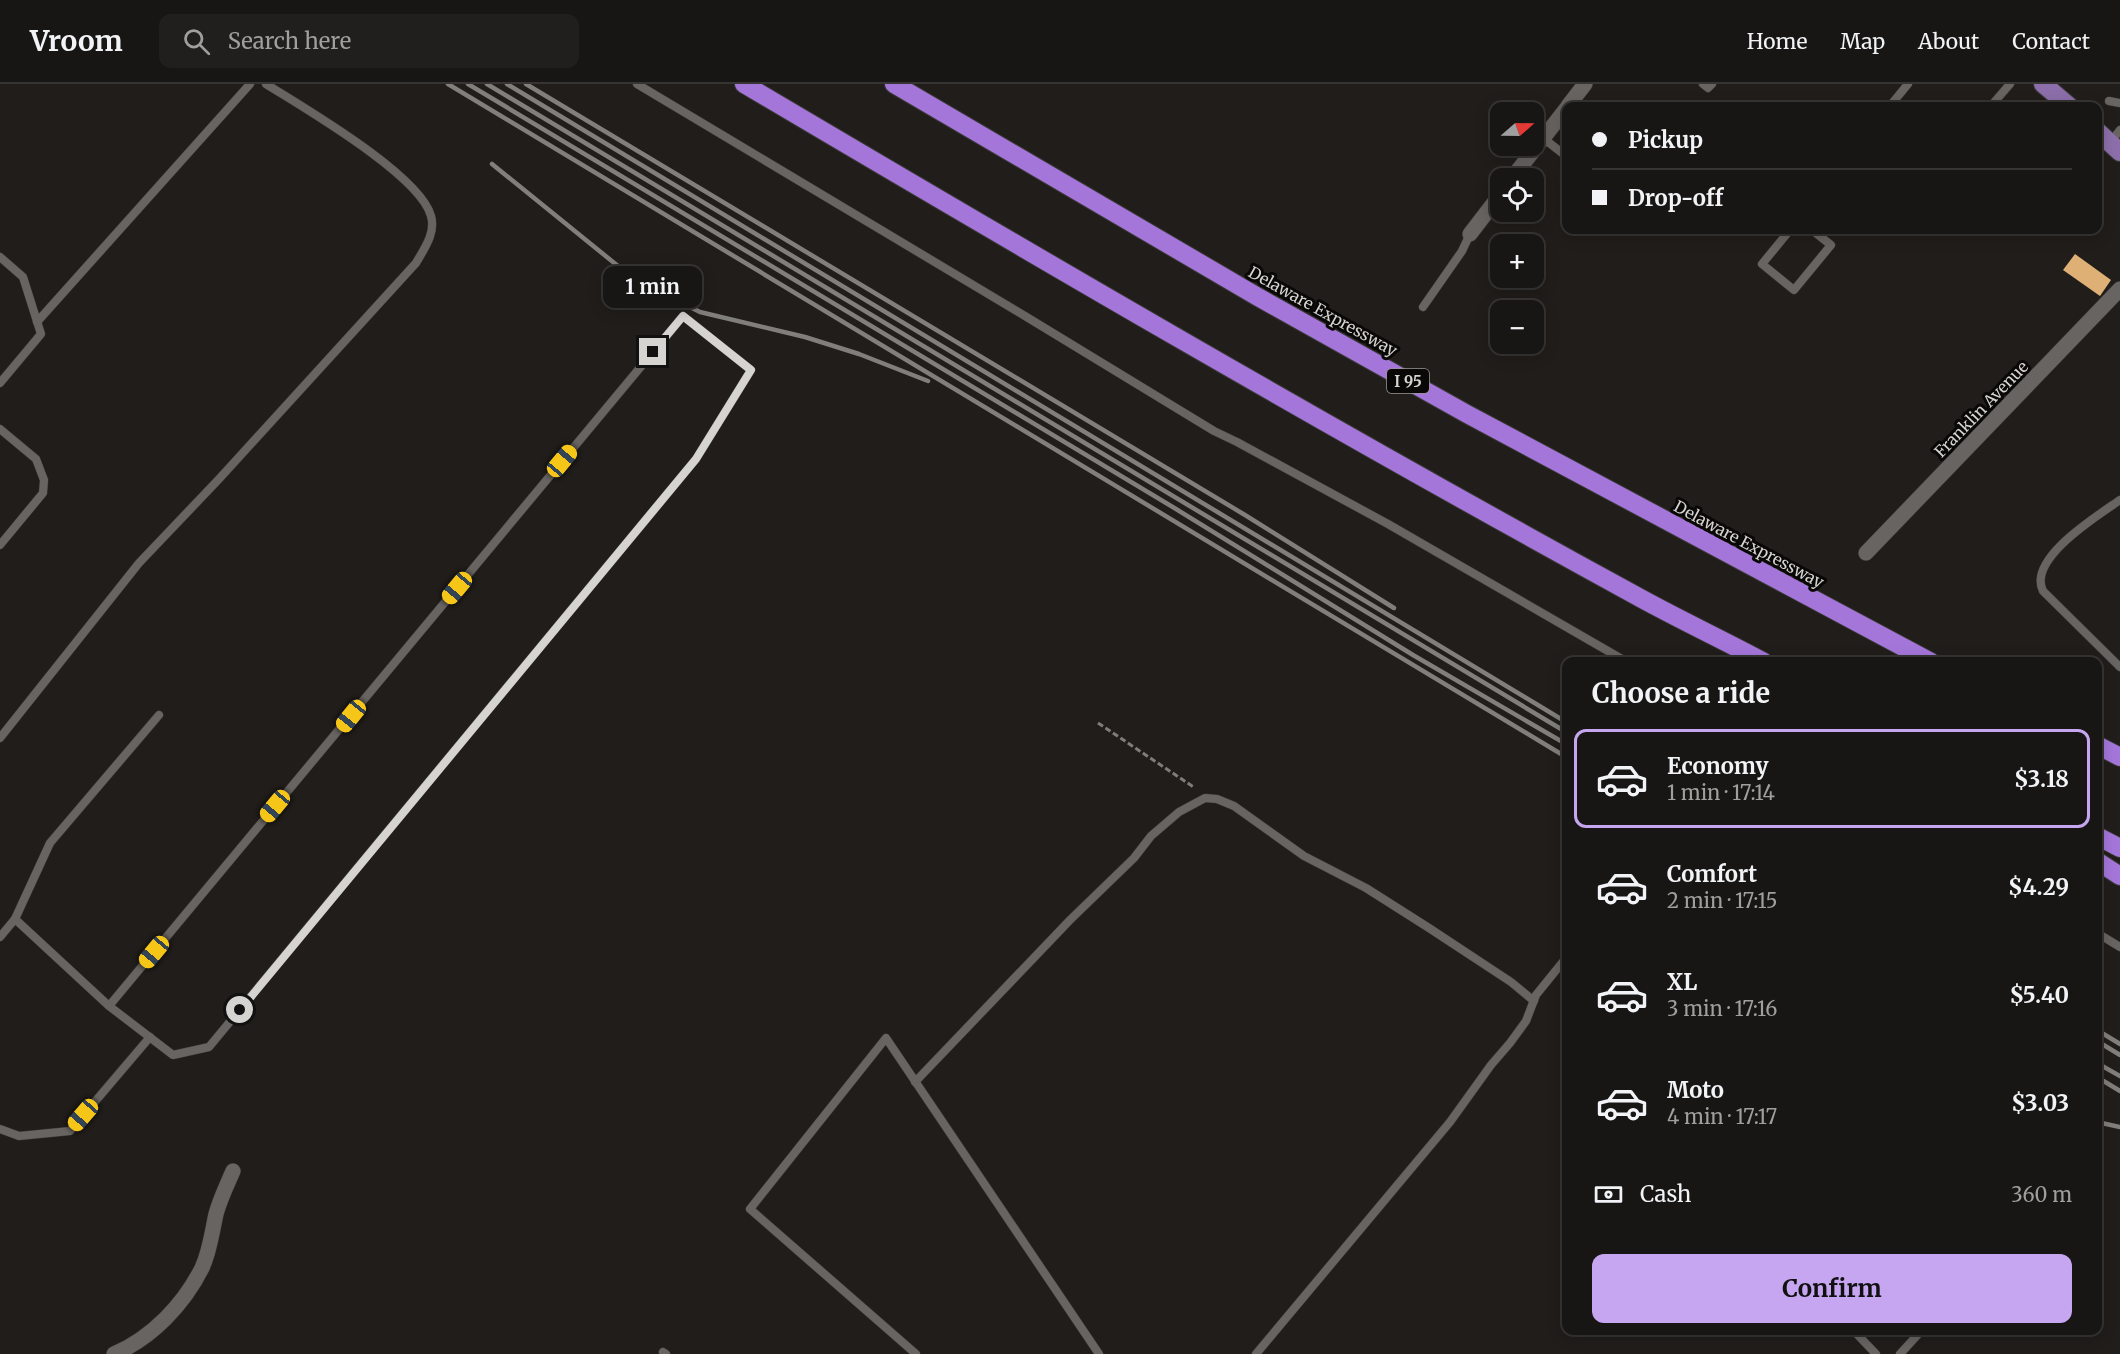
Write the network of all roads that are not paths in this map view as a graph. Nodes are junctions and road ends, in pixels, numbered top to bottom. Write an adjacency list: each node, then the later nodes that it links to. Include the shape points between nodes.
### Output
1 (250, 84): 31 (lane)
2 (266, 84): 42 (lane, via 338,129 419,194 432,216 430,239 416,263 139,563)
3 (636, 84): 37 (lane, via 1214,431 1388,524)
4 (744, 84): 38 (highway, via 1260,385 1635,596)
5 (894, 84): 39 (highway, Delaware Expressway / I 95, via 1457,409)
6 (1585, 84): 13 (street)
7 (1703, 84): 8 (lane, via 1708,88)
8 (1712, 84)
9 (1908, 84): 14 (lane)
10 (2010, 84): 15 (lane)
11 (2043, 84): 16 (main road)
12 (2109, 101): 17 (lane)
13 (1572, 102)
14 (1893, 102)
15 (1994, 102)
16 (2064, 102)
17 (2120, 103)
18 (1562, 114): 19 (street)
19 (1544, 137)
20 (1544, 139): 21 (lane)
21 (1562, 153)
22 (1529, 156): 23 (street)
23 (1520, 168)
24 (1490, 208): 25 (street)
25 (1470, 234): 30 (lane)
26 (1787, 234): 27 (lane, via 1762,264 1794,290 1831,245)
27 (1817, 234)
28 (0, 257): 31 (lane, via 23,277)
29 (2118, 296): 36 (street, Franklin Avenue)
30 (1423, 307)
31 (37, 322): 32 (lane, via 41,334)
32 (0, 383)
33 (0, 429): 35 (lane, via 36,459 44,480 43,493)
34 (2120, 500): 40 (lane, via 2062,545 2046,562 2039,584)
35 (0, 545)
36 (1866, 553)
37 (1618, 657)
38 (1754, 657)
39 (1922, 657)
40 (2120, 667)
41 (159, 715): 49 (lane, via 50,843)
42 (0, 738)
43 (2102, 748): 44 (highway)
44 (2120, 757)
45 (2102, 839): 46 (highway)
46 (2120, 848)
47 (2102, 864): 48 (highway)
48 (2120, 876)
49 (15, 919): 51 (lane); 55 (lane)
50 (2102, 936): 52 (lane)
51 (0, 937)
52 (2120, 948)
53 (1562, 963): 54 (lane)
54 (1534, 1001): 57 (lane, via 1429,928 1304,855 1234,806 1205,798 1179,812 1150,836 1134,858); 65 (lane, via 1526,1021 1450,1122)
55 (109, 1006): 56 (lane); 56 (lane, via 683,316 751,370 696,459 209,1047 173,1055)
56 (150, 1037): 58 (lane, via 70,1131 19,1136)
57 (915, 1082): 63 (lane, via 886,1038 750,1209); 64 (lane)
58 (0, 1129)
59 (233, 1171): 62 (street, via 217,1212 212,1240 190,1288 150,1333)
60 (1858, 1335): 66 (lane)
61 (1917, 1335): 67 (lane)
62 (114, 1354)
63 (916, 1354)
64 (1099, 1354)
65 (1256, 1354)
66 (1876, 1354)
67 (1900, 1354)

